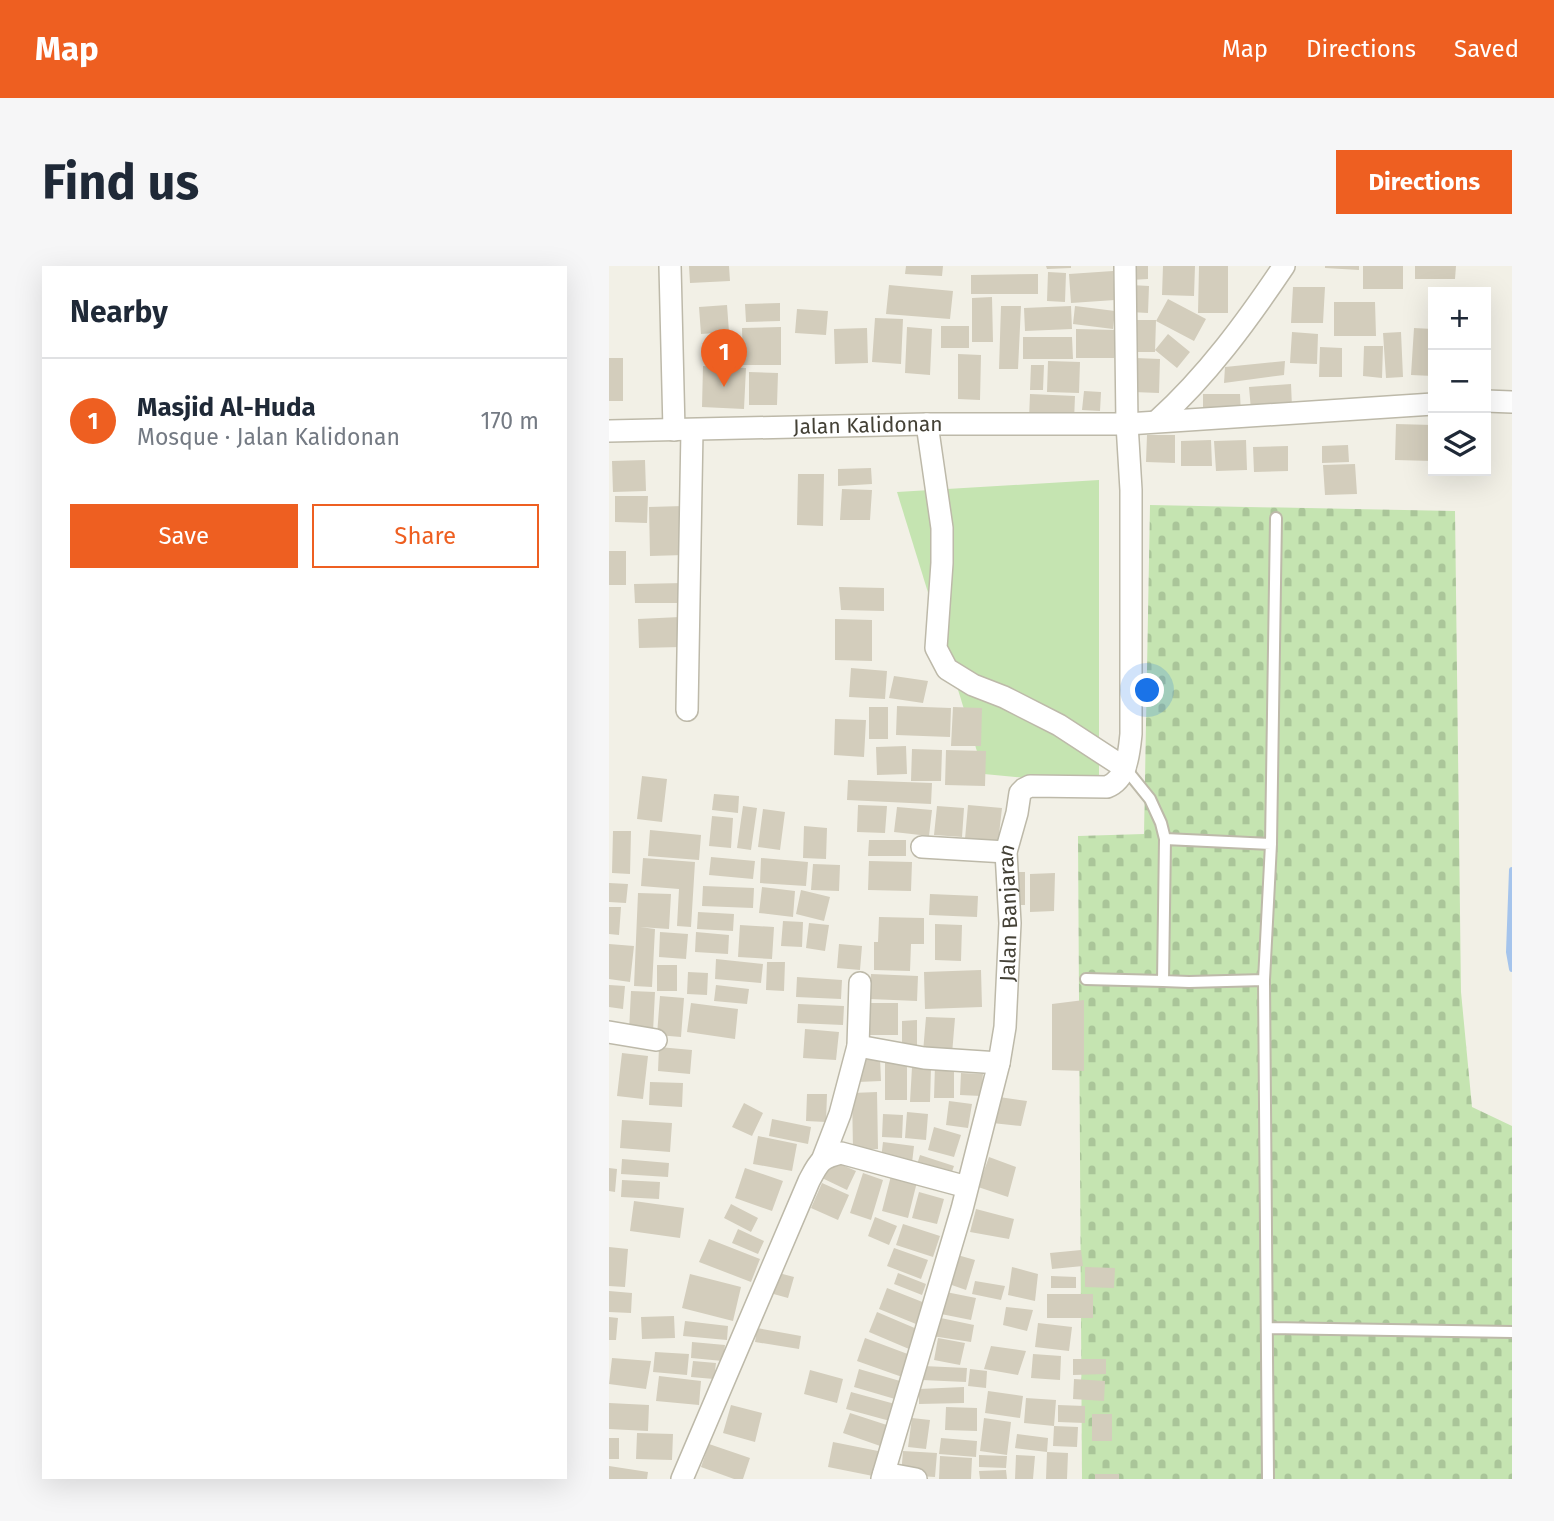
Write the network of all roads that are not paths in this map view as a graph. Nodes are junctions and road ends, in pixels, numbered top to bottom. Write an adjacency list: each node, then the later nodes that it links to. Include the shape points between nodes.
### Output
1 (670, 266): 11 (street)
2 (1125, 266): 9 (street)
3 (1284, 266): 7 (street, via 1225,347)
4 (1491, 401): 5 (street)
5 (1512, 402)
6 (1428, 404): 7 (street, Jalan Kalidonan)
7 (1157, 421): 9 (street, Jalan Kalidonan)
8 (927, 424): 9 (street, Jalan Kalidonan); 11 (street, Jalan Kalidonan); 14 (street, via 942,528 936,648 947,669 1059,725)
9 (1127, 424): 14 (street, via 1131,734)
10 (609, 430): 11 (street, Jalan Kalidonan)
11 (683, 430): 13 (street)
12 (1276, 518): 16 (lane)
13 (687, 710)
14 (1125, 768): 15 (lane, via 1150,799); 18 (street, Jalan Banjaran, via 1107,788 1024,789)
15 (1165, 839): 16 (lane); 21 (lane)
16 (1271, 844): 20 (lane)
17 (922, 847): 18 (street)
18 (1006, 852): 26 (street, Jalan Banjaran, via 1010,923)
19 (1086, 979): 21 (lane)
20 (1263, 980): 21 (lane); 29 (lane)
21 (1163, 981)
22 (860, 983): 25 (street)
23 (609, 1032): 24 (street)
24 (656, 1040)
25 (858, 1046): 26 (street, via 924,1058); 27 (street)
26 (999, 1063): 28 (street, Jalan Banjaran)
27 (823, 1158): 28 (street, via 841,1153); 32 (street, via 809,1181)
28 (967, 1188): 31 (street, Jalan Banjaran)
29 (1267, 1328): 30 (lane); 34 (lane)
30 (1512, 1332)
31 (883, 1476): 33 (street)
32 (682, 1479)
33 (916, 1479)
34 (1268, 1479)

